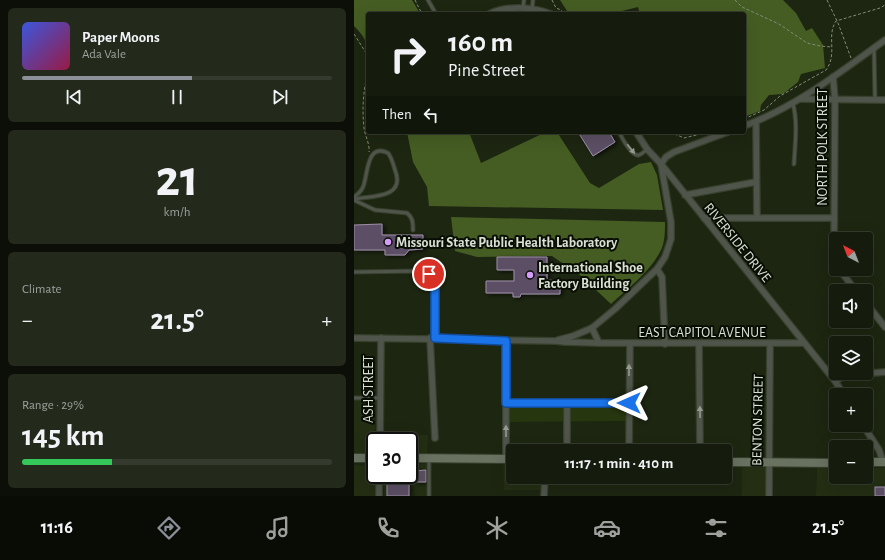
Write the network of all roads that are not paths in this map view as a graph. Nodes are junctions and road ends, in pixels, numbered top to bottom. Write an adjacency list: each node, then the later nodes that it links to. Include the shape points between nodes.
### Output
1 (428, 0): 6 (lane)
2 (524, 0): 4 (lane)
3 (533, 0): 5 (lane)
4 (523, 9): 5 (street); 7 (street, via 511,8)
5 (532, 9): 8 (street)
6 (435, 12)
7 (493, 12)
8 (543, 12)
9 (885, 40): 10 (street)
10 (874, 48): 11 (street); 14 (lane)
11 (834, 77): 12 (street); 13 (street, NORTH POLK STREET)
12 (801, 99): 13 (street); 16 (street)
13 (835, 99): 14 (street); 30 (street, NORTH POLK STREET)
14 (875, 100): 15 (street)
15 (885, 100)
16 (793, 104): 17 (street); 24 (lane, via 796,129)
17 (756, 122): 18 (street); 25 (street)
18 (746, 125)
19 (620, 134): 22 (lane, one-way to 22, via 635,155)
20 (637, 134): 22 (street, RIVERSIDE DRIVE)
21 (723, 134): 23 (street, via 674,152)
22 (647, 149): 23 (street, RIVERSIDE DRIVE)
23 (661, 164): 26 (street, RIVERSIDE DRIVE); 33 (street, EAST CAPITOL AVENUE, via 669,206 671,239 665,257)
24 (794, 164)
25 (756, 182): 26 (street); 29 (street)
26 (686, 195): 28 (street, RIVERSIDE DRIVE)
27 (354, 199): 27 (lane, via 389,193 394,189 398,183 397,174 388,153 374,153 368,162 362,189); 31 (lane, via 375,210 407,213 413,221)
28 (704, 218): 29 (street); 47 (street, RIVERSIDE DRIVE)
29 (757, 218): 30 (street)
30 (834, 218): 32 (street, NORTH POLK STREET)
31 (412, 230)
32 (834, 232)
33 (657, 269): 39 (street, EAST CAPITOL AVENUE); 48 (street, via 662,277)
34 (354, 272): 42 (lane, via 417,271 429,274 435,284)
35 (844, 276): 36 (street)
36 (851, 284)
37 (873, 312): 38 (street)
38 (885, 327)
39 (592, 328): 44 (street, EAST CAPITOL AVENUE); 45 (street)
40 (354, 338): 41 (street, EAST CAPITOL AVENUE)
41 (381, 338): 42 (street, EAST CAPITOL AVENUE); 55 (street, ASH STREET)
42 (432, 338): 43 (street, EAST CAPITOL AVENUE); 61 (street)
43 (506, 341): 44 (street, EAST CAPITOL AVENUE); 56 (street)
44 (555, 341): 45 (street, EAST CAPITOL AVENUE)
45 (599, 343): 46 (street, EAST CAPITOL AVENUE)
46 (630, 343): 48 (street, EAST CAPITOL AVENUE); 58 (street, one-way to 46)
47 (804, 343): 50 (street, EAST CAPITOL AVENUE); 52 (street, RIVERSIDE DRIVE)
48 (665, 344): 49 (street, EAST CAPITOL AVENUE)
49 (699, 344): 50 (street, EAST CAPITOL AVENUE); 65 (street, one-way to 49)
50 (770, 344): 74 (street, BENTON STREET)
51 (885, 372): 52 (street, via 847,375)
52 (835, 381): 53 (street, RIVERSIDE DRIVE)
53 (840, 388)
54 (354, 398): 55 (lane)
55 (380, 398): 59 (street, ASH STREET)
56 (506, 403): 57 (street); 62 (street, one-way to 56)
57 (567, 403): 58 (street); 63 (street)
58 (629, 403): 64 (street)
59 (380, 432)
60 (867, 432): 73 (street)
61 (435, 438)
62 (509, 444)
63 (567, 444)
64 (629, 444)
65 (700, 444)
66 (354, 458): 67 (main road)
67 (366, 458)
68 (418, 458): 69 (main road)
69 (429, 459): 70 (main road); 79 (lane)
70 (506, 459)
71 (732, 462): 74 (main road)
72 (873, 462): 73 (main road)
73 (884, 462)
74 (769, 463): 75 (main road); 81 (street, BENTON STREET)
75 (829, 463)
76 (380, 484): 78 (street)
77 (545, 484): 80 (street)
78 (379, 496)
79 (429, 496)
80 (544, 496)
81 (769, 496)

